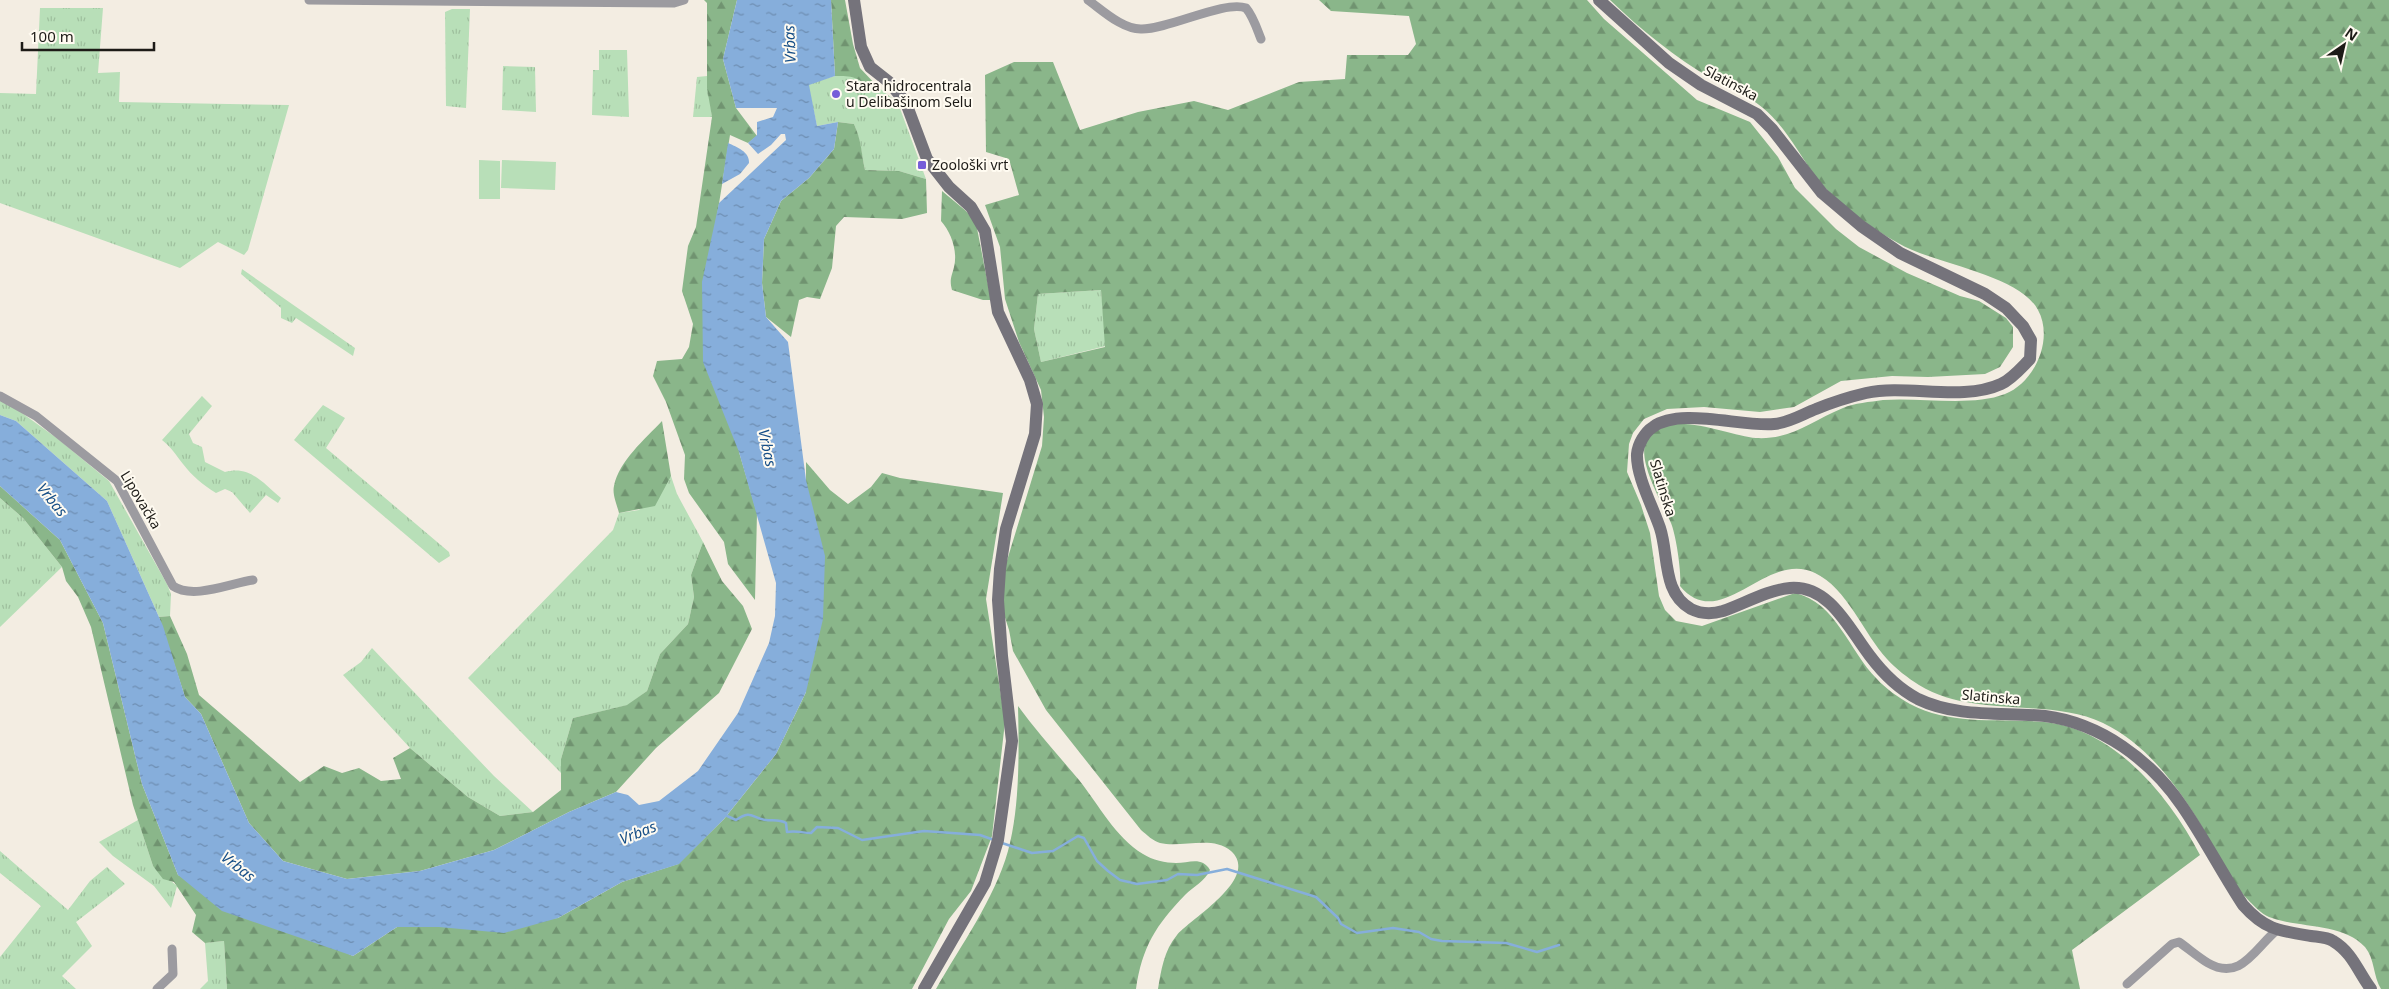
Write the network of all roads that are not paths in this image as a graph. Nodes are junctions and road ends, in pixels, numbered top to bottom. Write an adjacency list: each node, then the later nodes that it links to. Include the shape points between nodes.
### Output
1 (309, 0): 2 (street, via 674,3)
2 (684, 0)
3 (854, 0): 14 (street, via 861,47 870,67 889,82 906,103 927,158 949,187 971,207 985,231 998,312 1030,380 1037,404 1035,434 1006,529 1000,569 998,600 1012,741 997,843 985,883)
4 (1088, 0): 6 (street, via 1129,27 1141,30 1223,0 1236,1 1250,13)
5 (1599, 0): 9 (street, Slatinska, via 1669,63 1701,85 1757,114 1839,209 1900,253 1985,294 2006,308 2023,326 2030,340 2030,359 1999,385 1969,391 1870,392 1776,424 1679,419 1662,421 1650,428 1637,453 1639,468 1662,534 1675,594 1687,607 1716,613 1770,593 1790,588 1807,590 1830,603 1886,675 1918,699 1966,712 2076,722 2102,733 2150,769 2181,804 2243,905 2264,926)
6 (1261, 39)
7 (0, 396): 8 (street, Lipovačka, via 51,427 117,481 178,590 225,587)
8 (253, 580)
9 (2277, 930): 11 (street, via 2240,967 2228,970 2219,968 2179,942 2172,944); 12 (street, Slatinska, via 2332,940 2352,956)
10 (172, 949): 13 (street, via 173,974)
11 (2127, 984)
12 (2368, 987)
13 (157, 989)
14 (924, 989)

